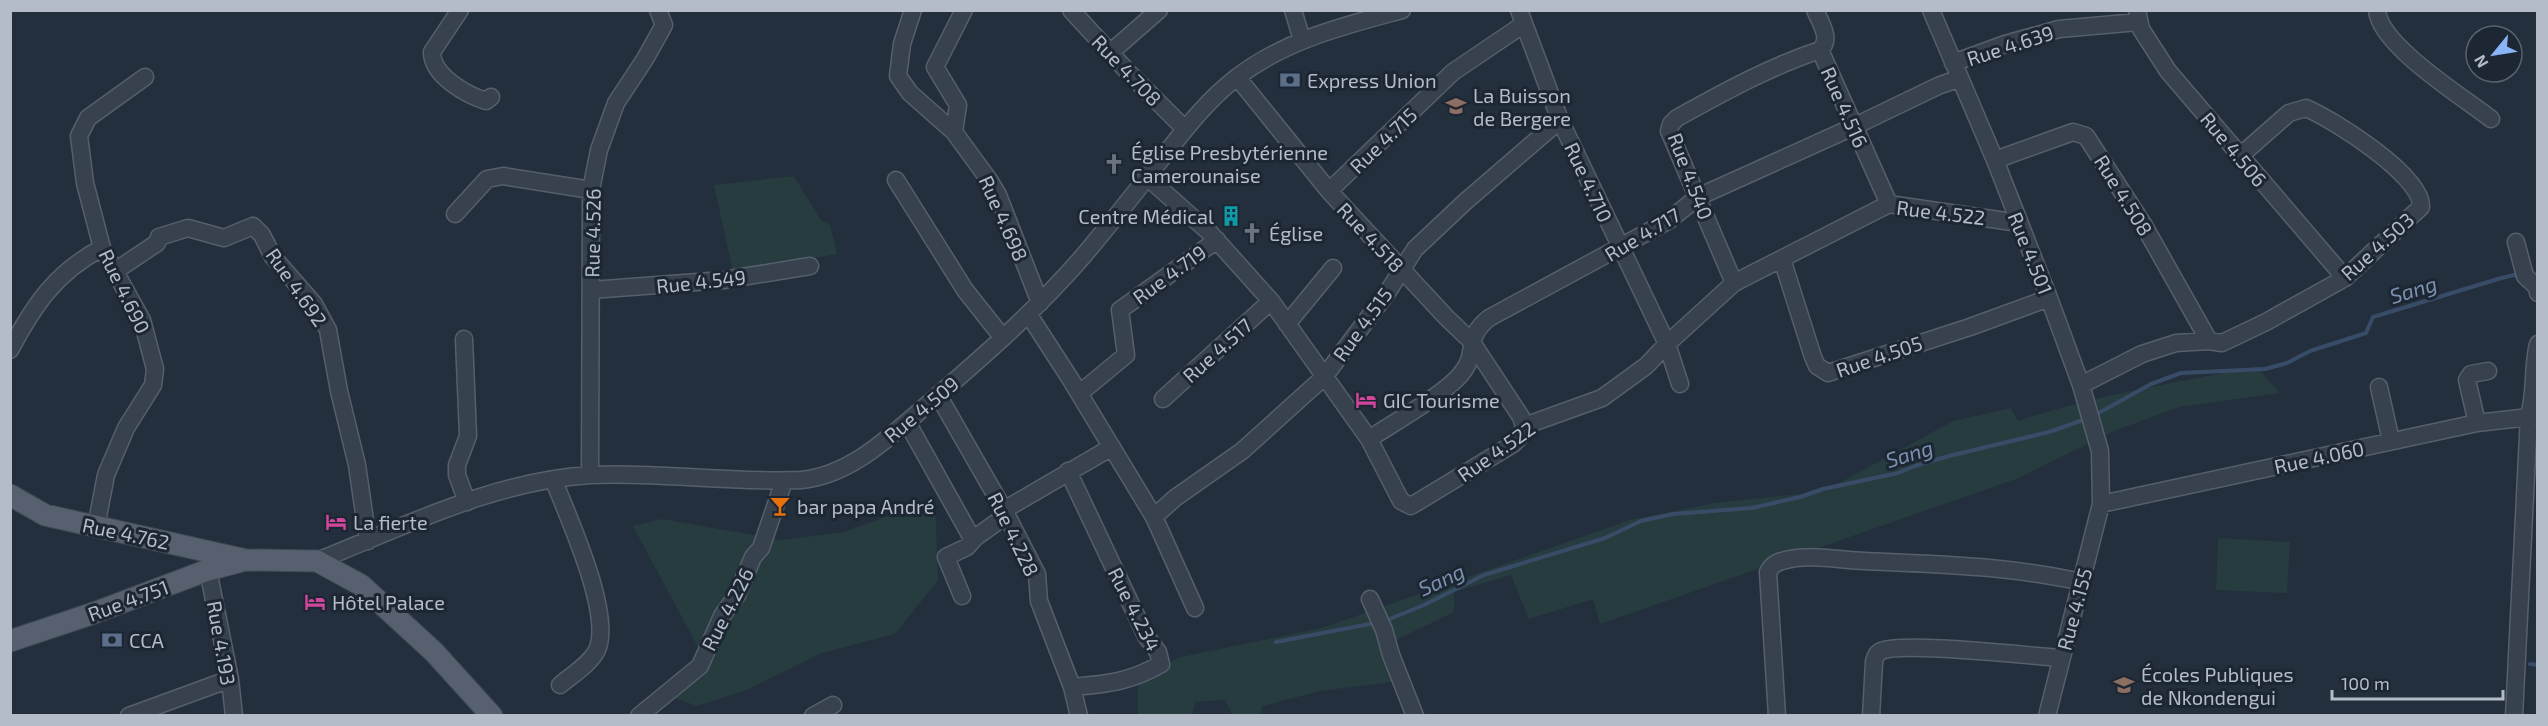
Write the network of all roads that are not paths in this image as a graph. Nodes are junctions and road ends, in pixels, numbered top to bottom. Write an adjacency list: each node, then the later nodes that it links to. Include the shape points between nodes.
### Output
1 (460, 10): 20 (street, via 432,52 432,60 439,71 468,94 486,102)
2 (914, 10): 25 (street, Rue 4.698, via 902,44 898,76 910,93)
3 (964, 10): 25 (street, via 935,67 958,105)
4 (1071, 10): 16 (street, Rue 4.708)
5 (1159, 10): 16 (street)
6 (1293, 10): 14 (street)
7 (1402, 10): 14 (street, Rue 4.509)
8 (1815, 10): 15 (street, Rue 4.516, via 1827,39)
9 (1931, 10): 17 (street, Rue 4.501)
10 (2377, 10): 21 (street, via 2379,23 2398,48)
11 (665, 15): 30 (street, Rue 4.526, via 610,116)
12 (2137, 16): 17 (street, Rue 4.639, via 2059,29 2005,44); 26 (street, Rue 4.506, via 2148,44)
13 (1521, 17): 22 (street, Rue 4.710); 31 (street, Rue 4.715, via 1454,72)
14 (1302, 40): 19 (street, Rue 4.509, via 1267,56)
15 (1820, 50): 23 (street, Rue 4.516); 32 (street, Rue 4.540, via 1759,74 1671,124 1669,131)
16 (1111, 52): 24 (street, Rue 4.708)
17 (1957, 71): 23 (street, Rue 4.717); 27 (street, Rue 4.501)
18 (145, 77): 38 (street, Rue 4.690, via 88,118 79,136 84,183)
19 (1237, 77): 24 (street, Rue 4.509); 31 (street, Rue 4.518)
20 (491, 97)
21 (2491, 119)
22 (1560, 120): 39 (street, Rue 4.710); 43 (street, Rue 4.515, via 1466,201 1415,249)
23 (1853, 128): 32 (street, Rue 4.717); 33 (street, Rue 4.516)
24 (1185, 129): 28 (street, Rue 4.509)
25 (954, 132): 51 (street, Rue 4.698, via 998,195)
26 (2240, 156): 45 (street, Rue 4.506); 45 (street, Rue 4.503, via 2289,113 2306,108 2362,139 2415,188 2421,207)
27 (1995, 160): 35 (street, Rue 4.501); 56 (street, Rue 4.508, via 2073,132 2086,136 2143,224)
28 (1147, 177): 36 (street, Rue 4.522); 51 (street, Rue 4.509)
29 (896, 180): 53 (street, via 965,290)
30 (591, 190): 34 (street, via 492,177); 47 (street, Rue 4.526)
31 (1329, 191): 43 (street, Rue 4.518)
32 (1698, 197): 39 (street, Rue 4.717, via 1668,221); 46 (street, Rue 4.540)
33 (1889, 204): 35 (street, Rue 4.522); 40 (street, Rue 4.522)
34 (455, 214)
35 (2019, 223): 49 (street, Rue 4.501)
36 (1217, 240): 50 (street, Rue 4.522); 65 (street, Rue 4.719, via 1120,310 1126,356)
37 (2516, 242): 48 (street, via 2524,276 2537,287)
38 (102, 248): 44 (street, Rue 4.690); 59 (street, via 42,296)
39 (1620, 249): 55 (street, Rue 4.717, via 1489,318); 57 (street, Rue 4.710)
40 (1782, 259): 46 (street, Rue 4.522); 49 (street, Rue 4.505, via 1813,357 1828,374)
41 (810, 266): 47 (street, Rue 4.549, via 724,280)
42 (1333, 268): 52 (street)
43 (1400, 269): 55 (street, Rue 4.518); 61 (street, Rue 4.515, via 1387,293)
44 (115, 271): 84 (street, Rue 4.690, via 142,320 155,377 126,428 106,476); 86 (street, Rue 4.692, via 157,243 159,237 188,228 224,238 253,226 262,235 273,257 314,304 328,330 357,465)
45 (2345, 278): 56 (street, Rue 4.503, via 2222,343)
46 (1734, 283): 57 (street, Rue 4.522)
47 (591, 290): 76 (street, Rue 4.526)
48 (2538, 293)
49 (2049, 298): 63 (street, Rue 4.501)
50 (1271, 301): 52 (street, Rue 4.522); 67 (street, Rue 4.517)
51 (1034, 309): 53 (street, Rue 4.509); 65 (street)
52 (1287, 324): 61 (street, Rue 4.522)
53 (1003, 338): 66 (street, Rue 4.509)
54 (464, 339): 80 (street, via 468,436 460,452 457,475)
55 (1471, 340): 71 (street, Rue 4.518); 72 (street, Rue 4.717, via 1471,359 1460,376)
56 (2209, 341): 63 (street, Rue 4.503, via 2176,343 2142,354)
57 (1667, 344): 62 (street, Rue 4.710); 71 (street, Rue 4.522, via 1646,366 1602,398)
58 (2538, 344): 68 (street)
59 (10, 350)
60 (2488, 371): 70 (street, via 2471,374 2467,380)
61 (1324, 377): 72 (street, Rue 4.522); 83 (street, Rue 4.515, via 1242,451)
62 (1680, 384)
63 (2081, 385): 81 (street, Rue 4.501, via 2100,451)
64 (2379, 387): 73 (street)
65 (1080, 393): 74 (street)
66 (938, 396): 69 (street, Rue 4.509); 82 (street, Rue 4.228)
67 (1163, 399)
68 (2533, 416): 70 (street, Rue 4.060); 87 (street)
69 (907, 422): 78 (street, Rue 4.509, via 866,454 832,473); 85 (street)
70 (2477, 423): 73 (street, Rue 4.060)
71 (1524, 426): 72 (street, Rue 4.522, via 1513,444 1411,506 1401,501)
72 (1369, 439)
73 (2391, 441): 81 (street, Rue 4.060)
74 (1112, 447): 75 (street); 83 (street)
75 (1068, 471): 82 (street); 99 (street, Rue 4.234, via 1161,664 1119,683)
76 (590, 475): 77 (street, Rue 4.509); 78 (street, Rue 4.509)
77 (554, 481): 80 (street, Rue 4.509, via 507,489); 98 (street, via 592,583 601,624 597,649)
78 (784, 481): 105 (street, Rue 4.226, via 761,548 722,616 700,666)
79 (10, 495): 84 (main road, Rue 4.762, via 45,515)
80 (467, 502): 86 (street, Rue 4.509)
81 (2101, 504): 91 (street, Rue 4.155)
82 (1005, 513): 85 (street); 99 (street, Rue 4.228, via 1037,574 1039,601)
83 (1154, 517): 94 (street)
84 (96, 526): 88 (main road, Rue 4.762)
85 (973, 540): 92 (street, via 967,548 946,557)
86 (368, 541): 89 (street, Rue 4.509)
87 (2531, 553): 112 (street)
88 (246, 560): 89 (main road); 90 (main road, Rue 4.751)
89 (317, 561): 104 (main road, via 361,585 434,652)
90 (208, 570): 95 (main road, Rue 4.751); 97 (street, Rue 4.193)
91 (2081, 582): 96 (street, Rue 4.155); 109 (street, via 2049,574 1904,562 1782,560 1768,572)
92 (962, 596)
93 (1370, 598): 108 (street)
94 (1195, 608)
95 (10, 641)
96 (2061, 658): 110 (street, via 1917,648 1881,651 1874,662); 111 (street, Rue 4.155)
97 (230, 679): 101 (street); 103 (street, Rue 4.193)
98 (560, 685)
99 (1072, 687): 107 (street, Rue 4.228)
100 (833, 705): 106 (street)
101 (147, 712): 102 (street)
102 (129, 716)
103 (234, 716)
104 (492, 716)
105 (639, 716)
106 (813, 716)
107 (1079, 716)
108 (1415, 716)
109 (1777, 716)
110 (1871, 716)
111 (2047, 716)
112 (2514, 716)

